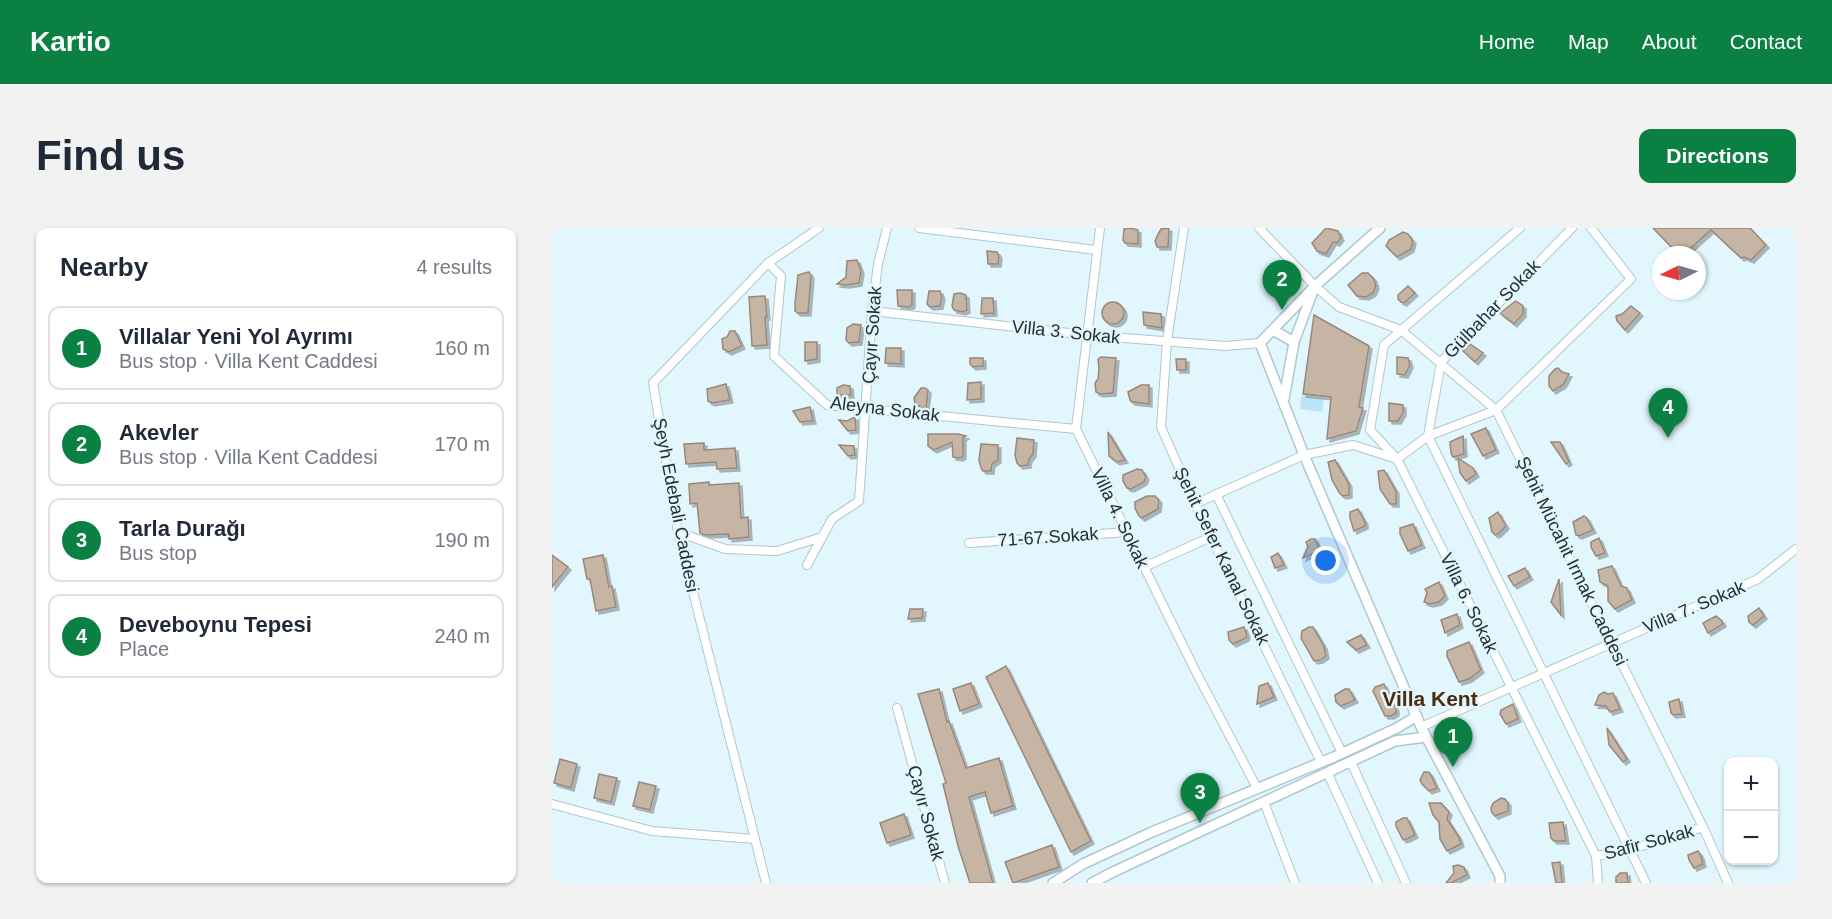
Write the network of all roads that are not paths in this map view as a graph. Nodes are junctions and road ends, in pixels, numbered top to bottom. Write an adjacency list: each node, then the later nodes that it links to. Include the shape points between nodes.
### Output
1 (819, 228): 12 (street, Şeyh Edebali Caddesi)
2 (887, 228): 14 (street, Çayır Sokak)
3 (919, 228): 11 (street)
4 (1100, 228): 11 (street)
5 (1184, 228): 18 (street, Şehit Sefer Kanal Sokak)
6 (1259, 228): 13 (street)
7 (1380, 228): 13 (street)
8 (1520, 228): 16 (street, Gülbahar Sokak)
9 (1572, 228): 22 (street, Gülbahar Sokak)
10 (1591, 228): 26 (street, via 1631,279)
11 (1096, 250): 17 (street)
12 (768, 263): 25 (street, Aleyna Sokak, via 781,276 774,356 827,405); 33 (street, Şeyh Edebali Caddesi, via 653,383)
13 (1315, 286): 15 (street); 16 (street, via 1339,307); 19 (street)
14 (872, 311): 17 (street, Villa 3. Sokak); 25 (street, Çayır Sokak)
15 (1273, 330): 19 (street); 20 (street)
16 (1401, 330): 22 (street); 30 (street, Villa 6. Sokak, via 1384,345 1371,430)
17 (1087, 335): 18 (street, Villa 3. Sokak); 27 (street)
18 (1167, 341): 20 (street, Villa 3. Sokak); 32 (street, Şehit Sefer Kanal Sokak, via 1161,427)
19 (1294, 342): 21 (street)
20 (1260, 343): 23 (street)
21 (1289, 360): 23 (street); 24 (street)
22 (1440, 362): 26 (street); 28 (street, Gülbahar Sokak)
23 (1269, 364): 24 (street)
24 (1284, 402): 29 (street)
25 (867, 409): 27 (street, Aleyna Sokak); 36 (street, Çayır Sokak, via 860,501 832,519)
26 (1496, 410): 28 (street); 41 (street, Şehit Mücahit Irmak Caddesi)
27 (1076, 429): 34 (street, Villa 4. Sokak)
28 (1428, 436): 30 (street); 42 (street, Villa 6. Sokak)
29 (1304, 454): 30 (street, via 1353,445); 31 (street); 45 (street)
30 (1397, 459): 43 (street, Villa 6. Sokak)
31 (1216, 494): 32 (street); 48 (street, Şehit Sefer Kanal Sokak)
32 (1195, 504): 35 (street, Şehit Sefer Kanal Sokak)
33 (678, 532): 36 (street, via 725,549 746,550 777,551); 56 (street, Şeyh Edebali Caddesi)
34 (1127, 532): 37 (street, 71-67.Sokak); 40 (street, Villa 4. Sokak)
35 (1213, 536): 40 (street); 49 (street, Şehit Sefer Kanal Sokak)
36 (822, 537): 39 (street, Çayır Sokak)
37 (969, 543)
38 (1796, 549): 41 (street, Villa 7. Sokak, via 1758,579)
39 (807, 565)
40 (1144, 567): 52 (street, Villa 4. Sokak)
41 (1612, 642): 42 (street, Villa 7. Sokak); 55 (street, Şehit Mücahit Irmak Caddesi)
42 (1543, 673): 43 (street, Villa 7. Sokak); 57 (street, Villa 6. Sokak)
43 (1511, 687): 46 (street, Villa 7. Sokak); 58 (street, Villa 6. Sokak)
44 (897, 708): 60 (street, Çayır Sokak)
45 (1417, 716): 46 (street); 48 (street)
46 (1420, 727): 47 (street)
47 (1426, 737): 50 (street, via 1395,741); 66 (street, via 1500,876)
48 (1342, 753): 49 (street)
49 (1321, 762): 52 (street)
50 (1351, 762): 51 (street); 65 (street)
51 (1328, 774): 53 (street); 64 (street)
52 (1257, 788): 61 (street, via 1142,836)
53 (1264, 802): 62 (street); 63 (street)
54 (552, 804): 56 (street, via 652,831)
55 (1703, 827): 57 (street, Safir Sokak); 69 (street, Şehit Mücahit Irmak Caddesi)
56 (755, 838): 59 (street, Şeyh Edebali Caddesi)
57 (1629, 850): 58 (street, Safir Sokak); 68 (street, Villa 6. Sokak)
58 (1596, 856): 67 (street, Villa 6. Sokak)
59 (766, 883)
60 (945, 883)
61 (1053, 883)
62 (1092, 883)
63 (1295, 883)
64 (1378, 883)
65 (1406, 883)
66 (1500, 883)
67 (1598, 883)
68 (1646, 883)
69 (1728, 883)

